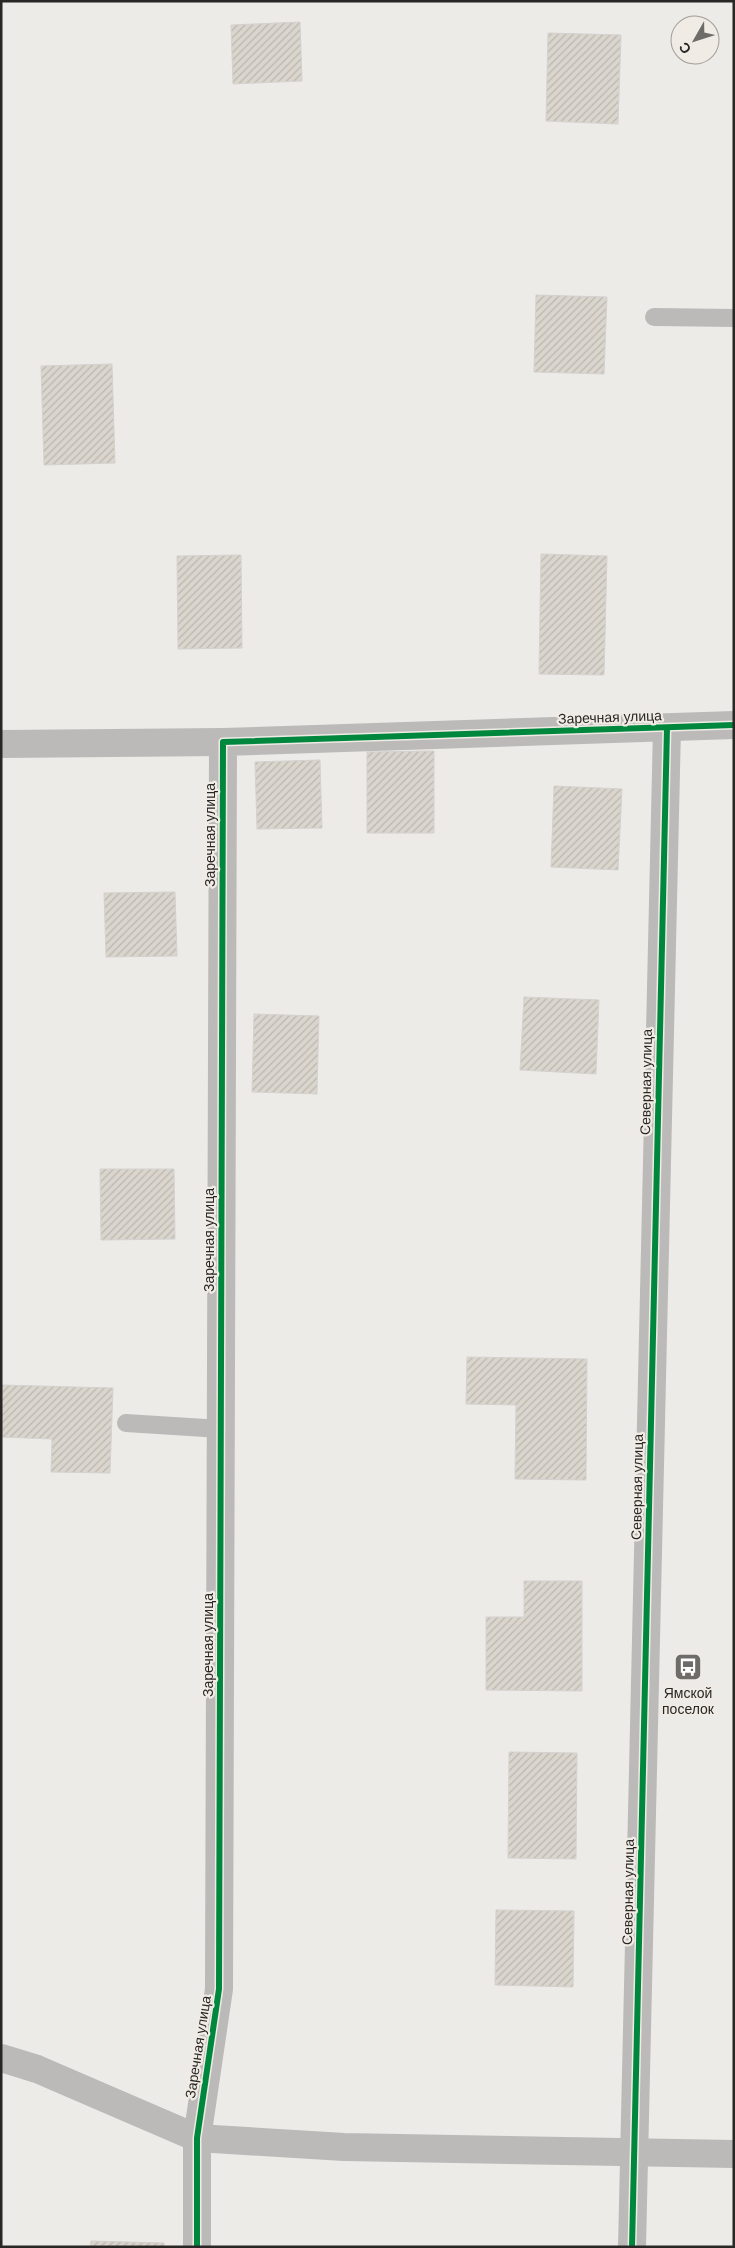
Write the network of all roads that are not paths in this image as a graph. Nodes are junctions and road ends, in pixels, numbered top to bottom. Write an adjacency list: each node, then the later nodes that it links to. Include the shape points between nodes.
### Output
1 (654, 318): 2 (lane)
2 (734, 318)
3 (734, 726): 4 (street, Заречная улица)
4 (666, 728): 5 (street, Заречная улица); 11 (street, Северная улица)
5 (223, 742): 6 (street, Заречная улица); 8 (street, Заречная улица)
6 (1, 744)
7 (126, 1423): 8 (lane)
8 (221, 1429): 10 (street, Заречная улица, via 219,1989)
9 (1, 2058): 10 (street)
10 (197, 2138): 11 (street, via 344,2147); 13 (street, Заречная улица)
11 (634, 2153): 12 (street); 14 (street, Северная улица)
12 (734, 2154)
13 (197, 2247)
14 (632, 2247)

